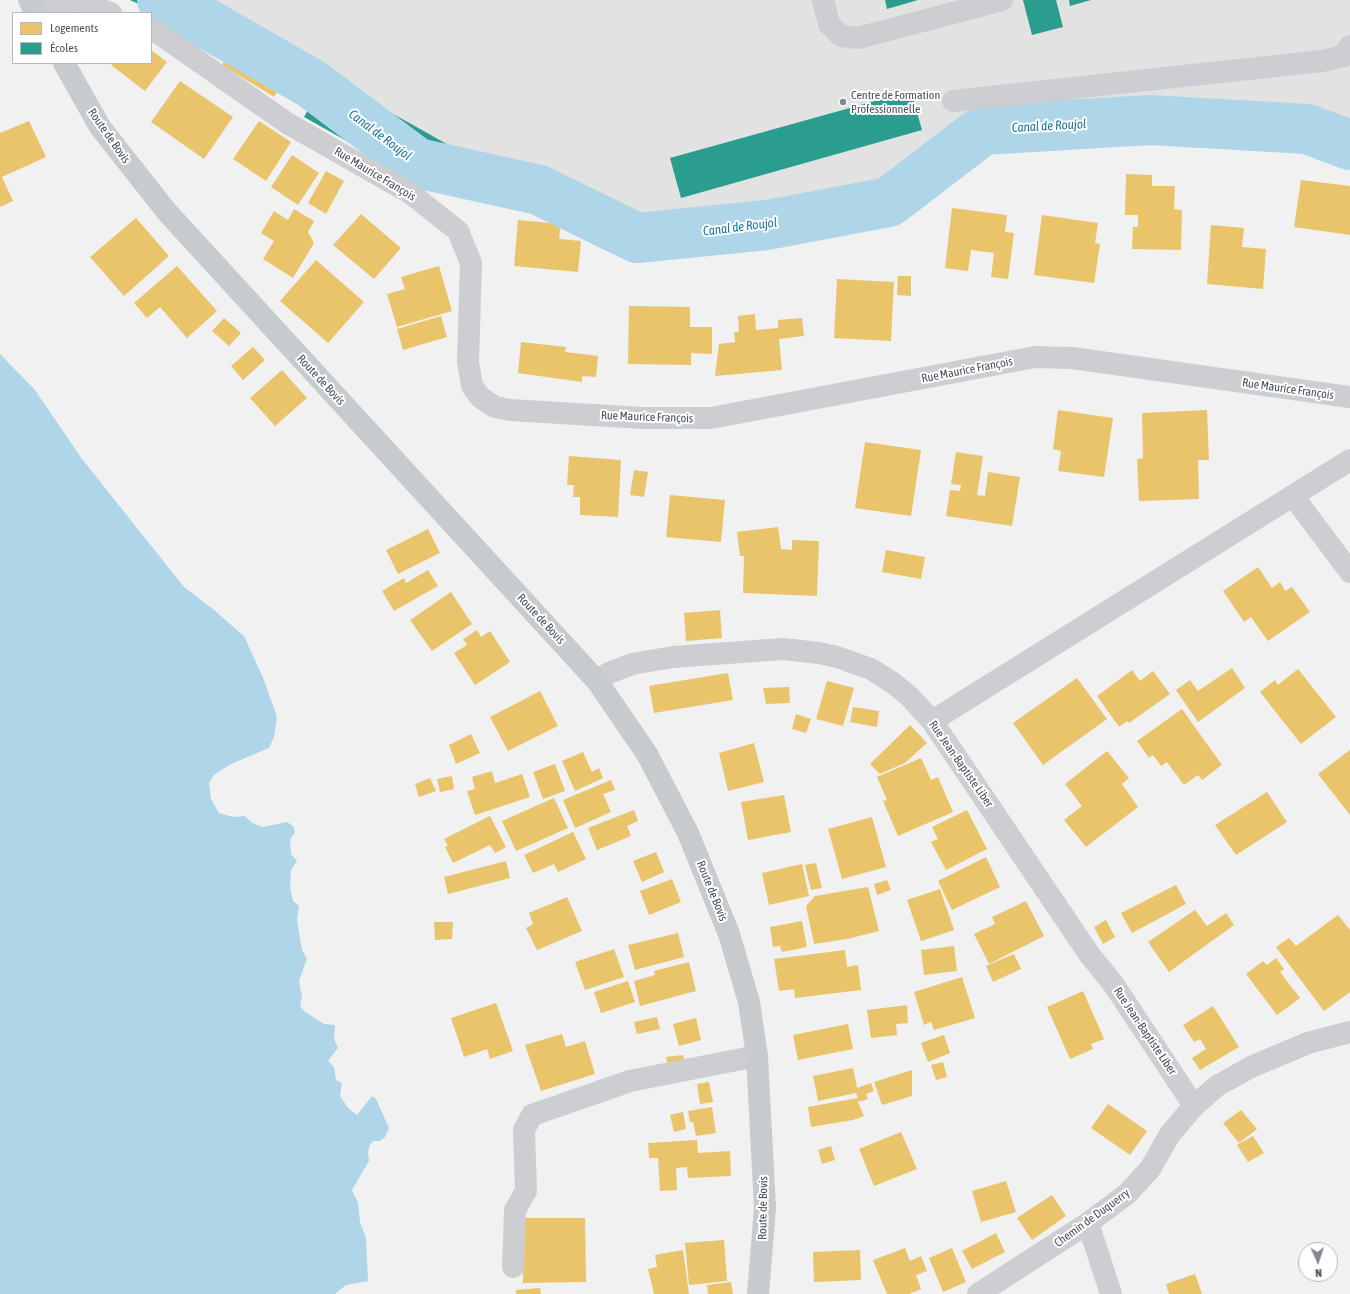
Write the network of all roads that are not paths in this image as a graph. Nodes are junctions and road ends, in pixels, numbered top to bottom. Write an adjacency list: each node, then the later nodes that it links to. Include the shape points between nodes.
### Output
1 (29, 0): 5 (main road)
2 (76, 0): 6 (street); 7 (street)
3 (822, 0): 4 (street, via 830,24 841,36 858,38)
4 (1002, 0)
5 (35, 12)
6 (38, 12)
7 (108, 12)
8 (152, 29): 12 (street, Rue Maurice François, via 287,123 410,193 458,231 471,263 468,362 472,386 480,397 495,407 643,418 711,418 1035,357 1072,358)
9 (1350, 46): 11 (street, via 1344,56 1322,62)
10 (65, 64): 16 (main road, Route de Bovis, via 100,127 167,212)
11 (953, 100)
12 (1350, 397)
13 (1350, 460): 14 (street)
14 (1293, 496): 15 (street); 17 (street)
15 (1350, 572)
16 (598, 681): 17 (street, Rue Jean-Baptiste Liber, via 609,673 632,664 673,657 783,650 819,653 871,669 893,683); 19 (main road, Route de Bovis, via 647,754 688,833 729,934 749,1002)
17 (932, 721): 20 (street, Rue Jean-Baptiste Liber)
18 (1350, 1032): 20 (street, Chemin de Duquerry, via 1308,1043 1251,1067 1217,1086)
19 (756, 1056): 22 (street, via 630,1081 532,1115 524,1130 526,1192 515,1210); 23 (main road, Route de Bovis, via 765,1208)
20 (1194, 1106): 21 (street, Chemin de Duquerry, via 1170,1134 1150,1169 1127,1194)
21 (1088, 1223): 24 (street, Chemin de Duquerry); 25 (street)
22 (513, 1267)
23 (758, 1294)
24 (978, 1294)
25 (1111, 1294)

